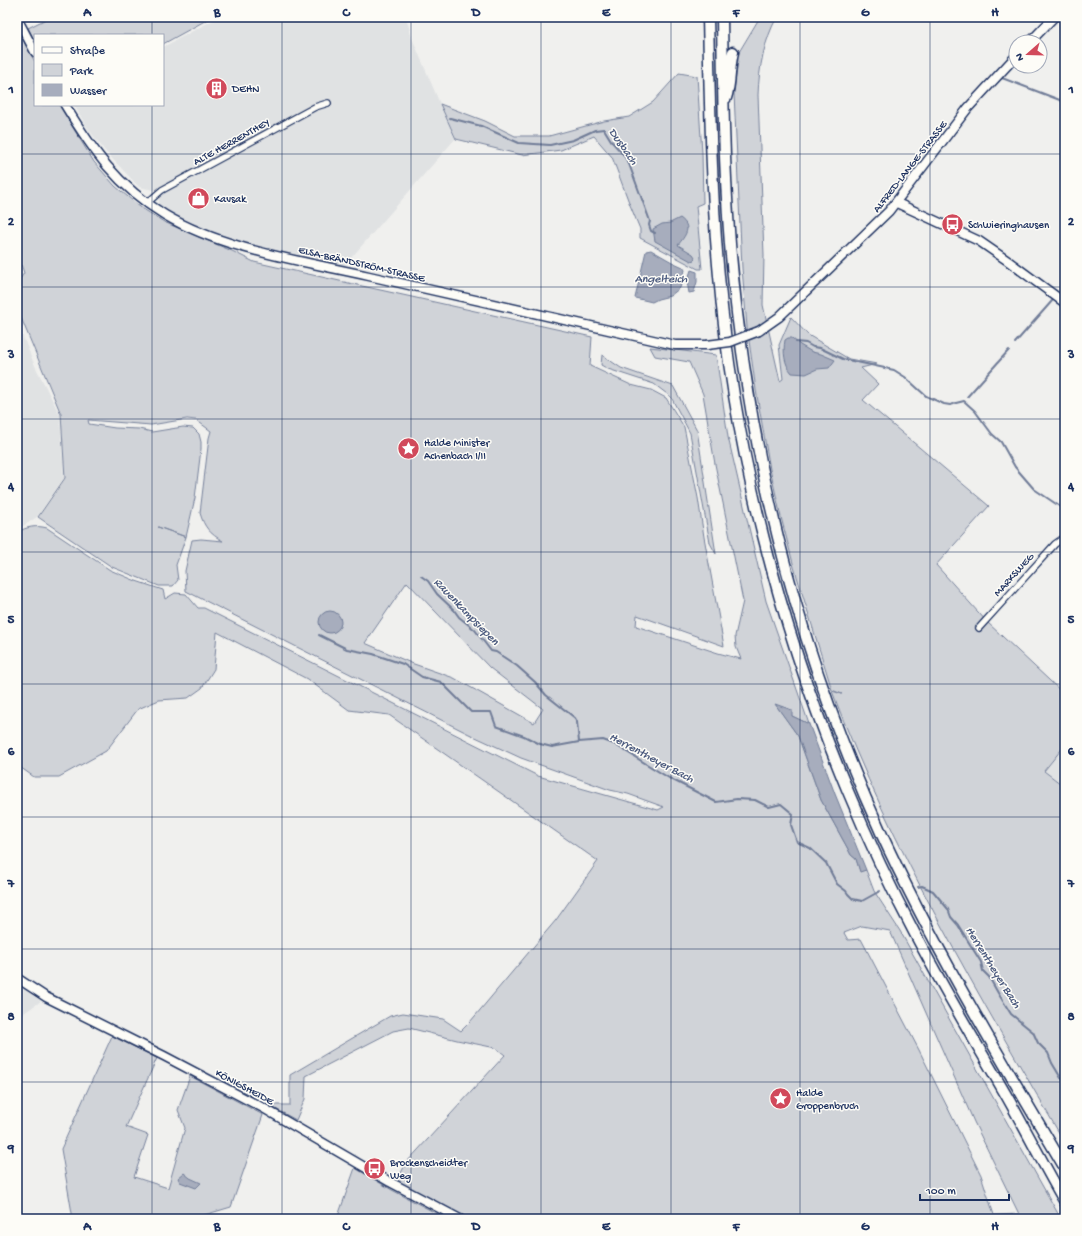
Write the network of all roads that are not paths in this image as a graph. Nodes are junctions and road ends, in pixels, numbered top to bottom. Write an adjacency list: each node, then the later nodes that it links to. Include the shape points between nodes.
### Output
1 (708, 17): 20 (highway, via 712,157 719,276 725,326 750,479 772,570 797,654 827,739 885,874 934,970)
2 (722, 17): 11 (highway)
3 (1054, 17): 5 (street)
4 (17, 18): 6 (street)
5 (1038, 34)
6 (34, 50)
7 (733, 52): 11 (highway, via 730,86)
8 (1008, 65): 12 (street, ALFRED-LANGE-STRASSE, via 968,108)
9 (328, 103): 13 (street, ALTE HERRENTHEY, via 314,107 168,187)
10 (66, 106): 13 (street, ELSA-BRÄNDSTRÖM-STRASSE, via 100,158 121,181)
11 (723, 107): 19 (highway, via 730,243 748,391 773,517 808,643 854,770 918,909)
12 (897, 202): 14 (street, via 979,241); 15 (street, ALFRED-LANGE-STRASSE, bridge, via 775,321 759,331 730,342)
13 (147, 203): 15 (street, ELSA-BRÄNDSTRÖM-STRASSE, via 198,231 248,248 675,344)
14 (1065, 303)
15 (707, 345)
16 (1065, 537): 17 (street, MARKSWEG, via 1055,544)
17 (978, 628)
18 (17, 978): 21 (street, KÖNIGSHEIDE, via 46,997 265,1109 390,1182)
19 (1064, 1167)
20 (1065, 1202)
21 (460, 1219)

